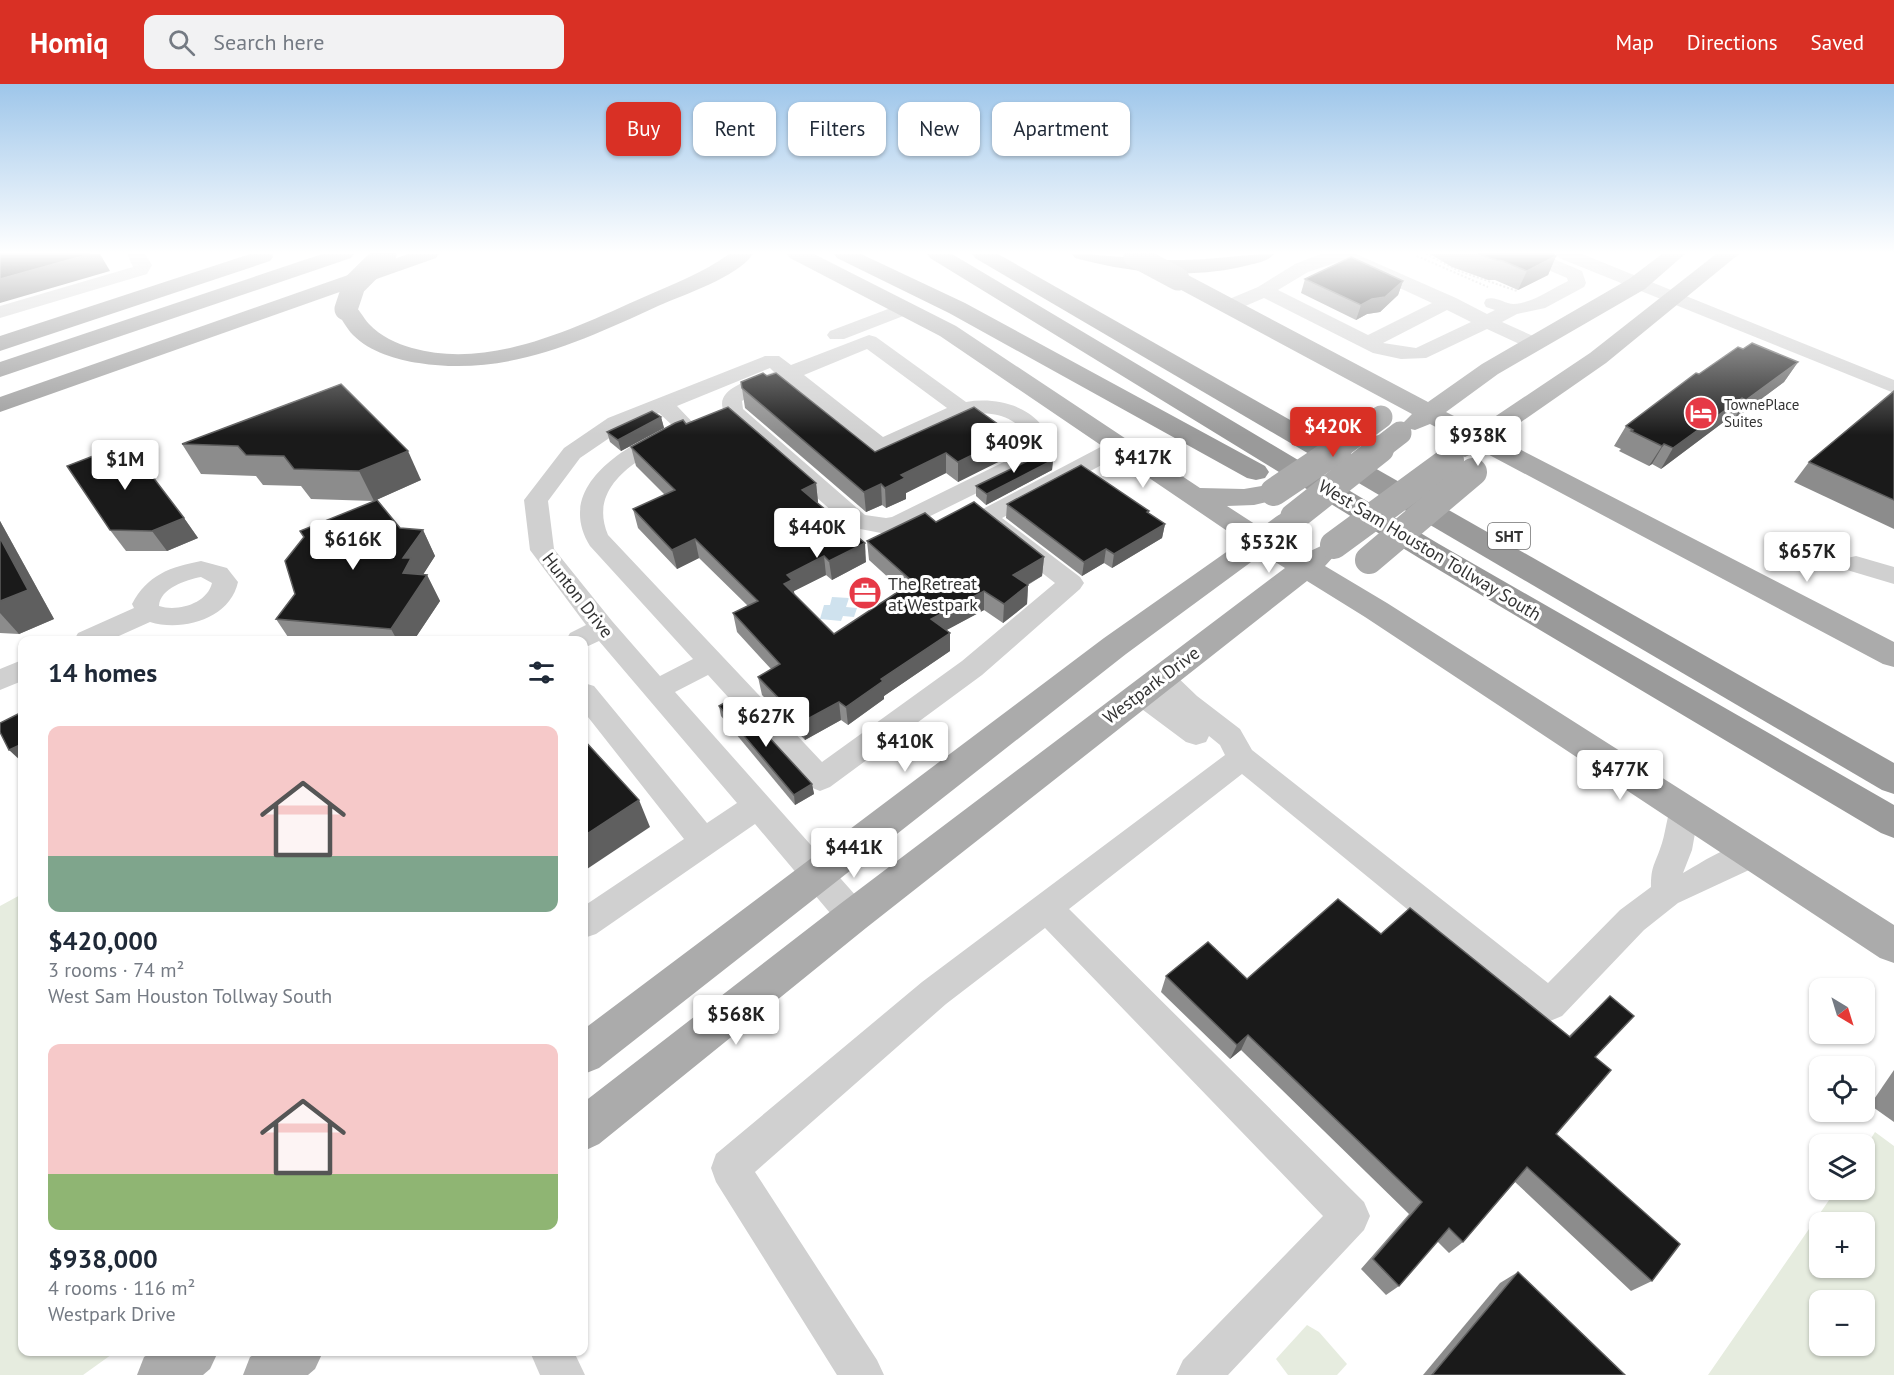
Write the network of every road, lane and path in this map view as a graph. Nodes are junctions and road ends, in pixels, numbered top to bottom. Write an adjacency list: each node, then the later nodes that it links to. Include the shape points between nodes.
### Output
1 (90, 314): 25 (highway)
2 (143, 314): 23 (highway)
3 (149, 314): 23 (highway)
4 (258, 314): 35 (highway)
5 (349, 314): 6 (highway, bridge, via 366,337 392,351 427,358 474,359 522,353)
6 (622, 314)
7 (893, 314): 28 (street, Hunton Drive)
8 (914, 314): 40 (main road, via 948,331)
9 (967, 314): 45 (highway, via 1184,431 1359,532)
10 (1037, 314): 45 (highway, West Sam Houston Tollway South)
11 (1086, 314): 63 (highway)
12 (1126, 314): 61 (highway, SHT)
13 (1244, 314): 32 (main road)
14 (1310, 314): 24 (street)
15 (1422, 314): 24 (street)
16 (1486, 314): 22 (street)
17 (1498, 314): 22 (street)
18 (1585, 314): 26 (main road)
19 (1655, 314): 39 (main road, Westpark Drive)
20 (1727, 314): 33 (street)
21 (1737, 314): 31 (street)
22 (1491, 321): 24 (street, via 1419,354 1380,349); 26 (street)
23 (111, 326): 27 (highway); 30 (highway)
24 (1368, 343)
25 (0, 344)
26 (1535, 344): 29 (main road)
27 (0, 356)
28 (781, 367): 34 (street, Hunton Drive); 36 (street, via 869,341); 36 (street, via 881,446); 36 (street, via 735,397 732,410 858,522 886,526 900,522 1034,456 1041,448 1041,438 1022,417 988,406)
29 (1490, 369): 32 (main road, via 1428,385); 37 (main road)
30 (0, 370)
31 (1894, 371)
32 (1371, 383): 37 (main road); 38 (main road, via 1386,403)
33 (1894, 387)
34 (662, 404): 51 (street, Hunton Drive, via 616,423 573,453 536,500 542,550); 55 (street, via 687,428 642,446 621,460 606,476 592,507 592,529)
35 (0, 405)
36 (962, 408)
37 (1430, 413): 38 (main road); 39 (main road)
38 (1391, 425): 43 (main road, bridge, via 1377,422 1274,492 1232,498); 44 (main road, bridge, via 1294,517)
39 (1480, 438): 41 (main road, Westpark Drive); 42 (main road)
40 (1120, 446): 43 (main road); 55 (street, via 985,517 1071,583 972,668 820,779)
41 (1462, 466): 42 (main road); 47 (main road, Westpark Drive, bridge, via 1334,545); 49 (main road, bridge, via 1369,560 1362,575)
42 (1557, 480): 54 (main road)
43 (1192, 496): 44 (main road)
44 (1260, 540): 47 (main road); 69 (main road)
45 (1419, 544): 66 (highway, West Sam Houston Tollway South)
46 (1856, 564): 48 (street)
47 (1304, 568): 49 (main road); 58 (main road, Westpark Drive)
48 (1894, 576)
49 (1376, 610): 65 (main road)
50 (148, 612): 52 (street)
51 (603, 628): 53 (street); 59 (street, Hunton Drive)
52 (96, 636)
53 (587, 636)
54 (1894, 656)
55 (711, 661): 59 (street)
56 (18, 672): 57 (street)
57 (0, 680)
58 (1151, 686): 62 (street, via 1219,752); 72 (main road, Westpark Drive)
59 (656, 690): 64 (street, Hunton Drive)
60 (588, 698): 67 (street)
61 (1894, 755)
62 (1242, 758): 70 (street, via 1550,1005 1632,920); 71 (street)
63 (1894, 780)
64 (757, 806): 67 (street); 69 (street, Hunton Drive)
65 (1684, 811): 68 (main road); 70 (street, via 1676,850 1667,868)
66 (1894, 823)
67 (704, 842): 73 (street)
68 (1751, 855): 70 (street); 74 (main road)
69 (816, 874): 72 (street, Hunton Drive); 75 (main road)
70 (1666, 893)
71 (1046, 907): 83 (street, via 934,993 730,1168); 84 (street, via 1350,1216)
72 (853, 916): 76 (main road, Westpark Drive)
73 (588, 921)
74 (1894, 946)
75 (588, 1051)
76 (588, 1126)
77 (188, 1356): 80 (main road)
78 (293, 1356): 81 (main road)
79 (554, 1356): 82 (street)
80 (162, 1375)
81 (268, 1375)
82 (563, 1375)
83 (862, 1375)
84 (1198, 1375)

